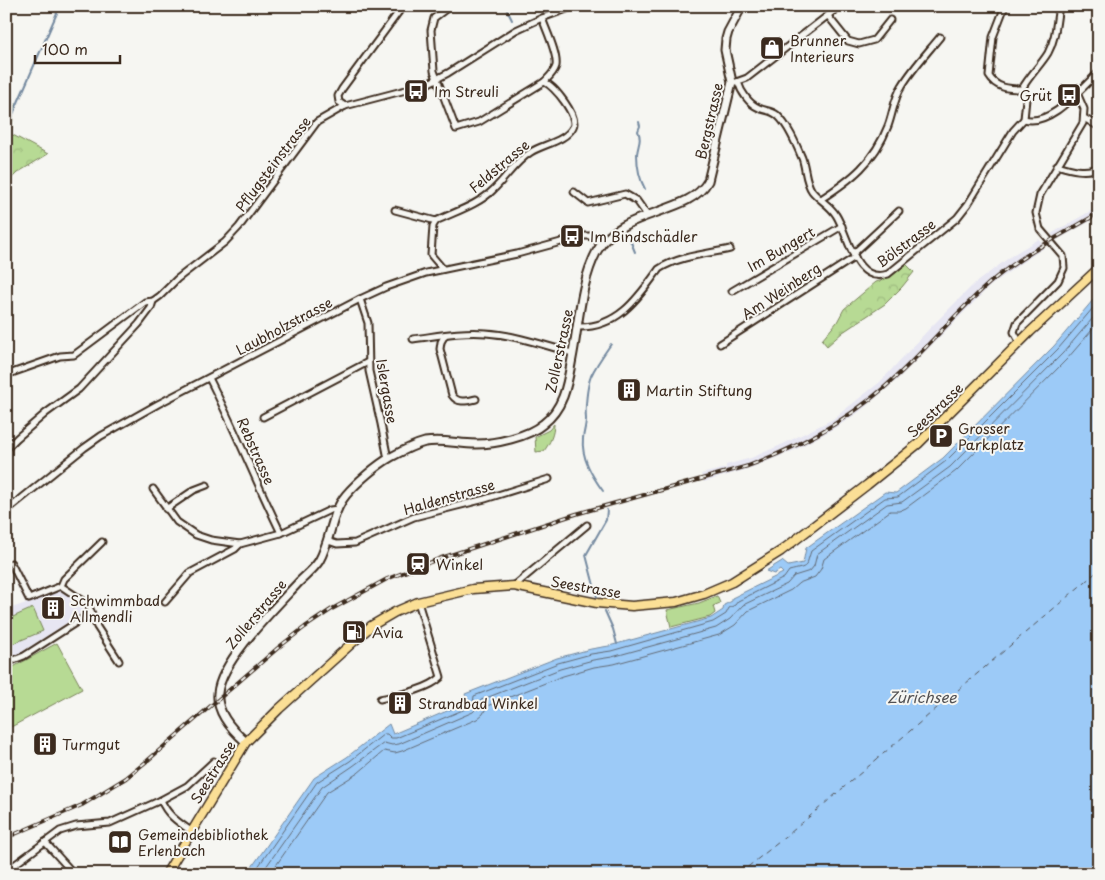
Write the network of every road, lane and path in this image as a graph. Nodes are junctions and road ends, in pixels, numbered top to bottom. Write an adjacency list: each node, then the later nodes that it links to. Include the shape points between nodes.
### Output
1 (403, 6): 18 (street, via 342,89 339,102)
2 (450, 6): 13 (street, via 434,18 431,28)
3 (575, 6): 9 (street, Pflugsteinstrasse)
4 (742, 6): 15 (street, Bergstrasse, via 726,39 725,50)
5 (840, 6): 8 (street)
6 (1005, 6): 16 (street, via 994,37 989,76 996,85)
7 (1059, 6): 16 (street, via 1053,42)
8 (828, 16): 10 (street, via 848,41 859,44 874,40); 15 (street, via 747,78)
9 (542, 18): 13 (street, Pflugsteinstrasse); 14 (street, via 556,56 553,74)
10 (890, 20)
11 (940, 37): 25 (street, via 901,87 878,149 866,166)
12 (1099, 72): 17 (street)
13 (437, 78): 14 (street, via 456,129 480,122); 18 (street, Pflugsteinstrasse, via 418,87)
14 (544, 82): 29 (street, Feldstrasse, via 550,84 565,103 574,127 562,138 524,156 482,199)
15 (735, 82): 25 (street, Bölstrasse, via 754,105 774,113 782,121 802,158 812,191); 28 (street, Bergstrasse, via 704,188 690,200)
16 (1022, 89): 20 (street, via 1026,99)
17 (1076, 93): 19 (street, via 1084,109); 20 (street, via 1048,117)
18 (345, 106): 38 (street, Pflugsteinstrasse, via 315,124 225,242)
19 (1084, 118): 21 (street); 22 (street)
20 (1024, 120): 33 (street, Bölstrasse, via 1013,130 957,218 888,274 872,276 864,271)
21 (1099, 127)
22 (1057, 165): 23 (street, via 1086,170); 42 (street, via 1040,195 1036,213 1040,229 1063,256 1064,268 1058,281 1017,323 1014,332)
23 (1099, 167)
24 (574, 192): 28 (street, via 588,203 625,194)
25 (821, 199): 30 (street, Bölstrasse, via 836,213)
26 (395, 210): 29 (street)
27 (899, 211): 33 (street, Am Weinberg)
28 (650, 214): 31 (street, Zollerstrasse, via 624,226)
29 (436, 221): 35 (street, via 431,255)
30 (842, 226): 33 (street, Bölstrasse); 36 (street, Im Bungert)
31 (602, 244): 35 (street, Laubholzstrasse, via 590,236 582,236 518,254); 39 (street, Zollerstrasse, via 592,262)
32 (730, 249): 39 (street, via 664,265 618,316)
33 (854, 256): 43 (street, Am Weinberg)
34 (1099, 268): 42 (main road, Seestrasse)
35 (443, 269): 37 (street, Laubholzstrasse, via 407,279)
36 (732, 291)
37 (360, 299): 45 (street, Islergasse, via 368,324); 47 (street, Laubholzstrasse)
38 (153, 302): 46 (street, Pflugsteinstrasse, via 145,302 74,355 60,356); 50 (street, Pflugsteinstrasse, via 139,324 79,389)
39 (578, 327): 44 (street, Zollerstrasse)
40 (445, 335): 41 (street); 44 (street, via 484,333 510,336); 48 (street, via 440,349 452,395 462,402)
41 (412, 339)
42 (1020, 343): 65 (main road, Seestrasse, via 918,444 887,470 781,551 732,582 676,602 632,606 597,603)
43 (720, 344)
44 (572, 353): 51 (street, Zollerstrasse, via 564,395 555,414 542,426 499,442 426,442)
45 (368, 362): 49 (street); 51 (street, Islergasse)
46 (6, 375)
47 (209, 378): 57 (street, Laubholzstrasse, via 101,436); 59 (street, Rebstrasse)
48 (476, 399)
49 (263, 417)
50 (6, 449)
51 (388, 459): 56 (street, Zollerstrasse, via 353,487)
52 (550, 479): 60 (street, Haldenstrasse, via 414,517 355,543)
53 (207, 484): 55 (street)
54 (153, 489): 55 (street)
55 (166, 509): 62 (street, via 176,522 196,535)
56 (338, 509): 59 (street); 60 (street, Zollerstrasse)
57 (6, 511)
58 (587, 525): 65 (street)
59 (281, 533): 62 (street)
60 (328, 541): 72 (street, Zollerstrasse, via 318,562 250,636 220,683 218,694 225,720)
61 (102, 542): 64 (street, via 64,579)
62 (240, 544): 66 (street, via 190,573)
63 (11, 563): 64 (street, via 29,599)
64 (61, 586): 68 (street, via 88,604)
65 (514, 586): 67 (main road, Seestrasse, via 473,589)
66 (165, 602)
67 (418, 602): 71 (street, via 441,677 416,690); 72 (main road, Seestrasse, via 371,626)
68 (91, 613): 69 (street); 70 (street)
69 (119, 661)
70 (6, 664)
71 (380, 699)
72 (246, 742): 75 (main road, Seestrasse)
73 (214, 760): 74 (street, via 187,786)
74 (161, 800): 75 (street, via 164,810); 76 (street, via 118,821 68,828)
75 (191, 831): 79 (main road, Seestrasse)
76 (45, 842): 77 (street); 78 (street)
77 (6, 871)
78 (74, 874)
79 (166, 874)

